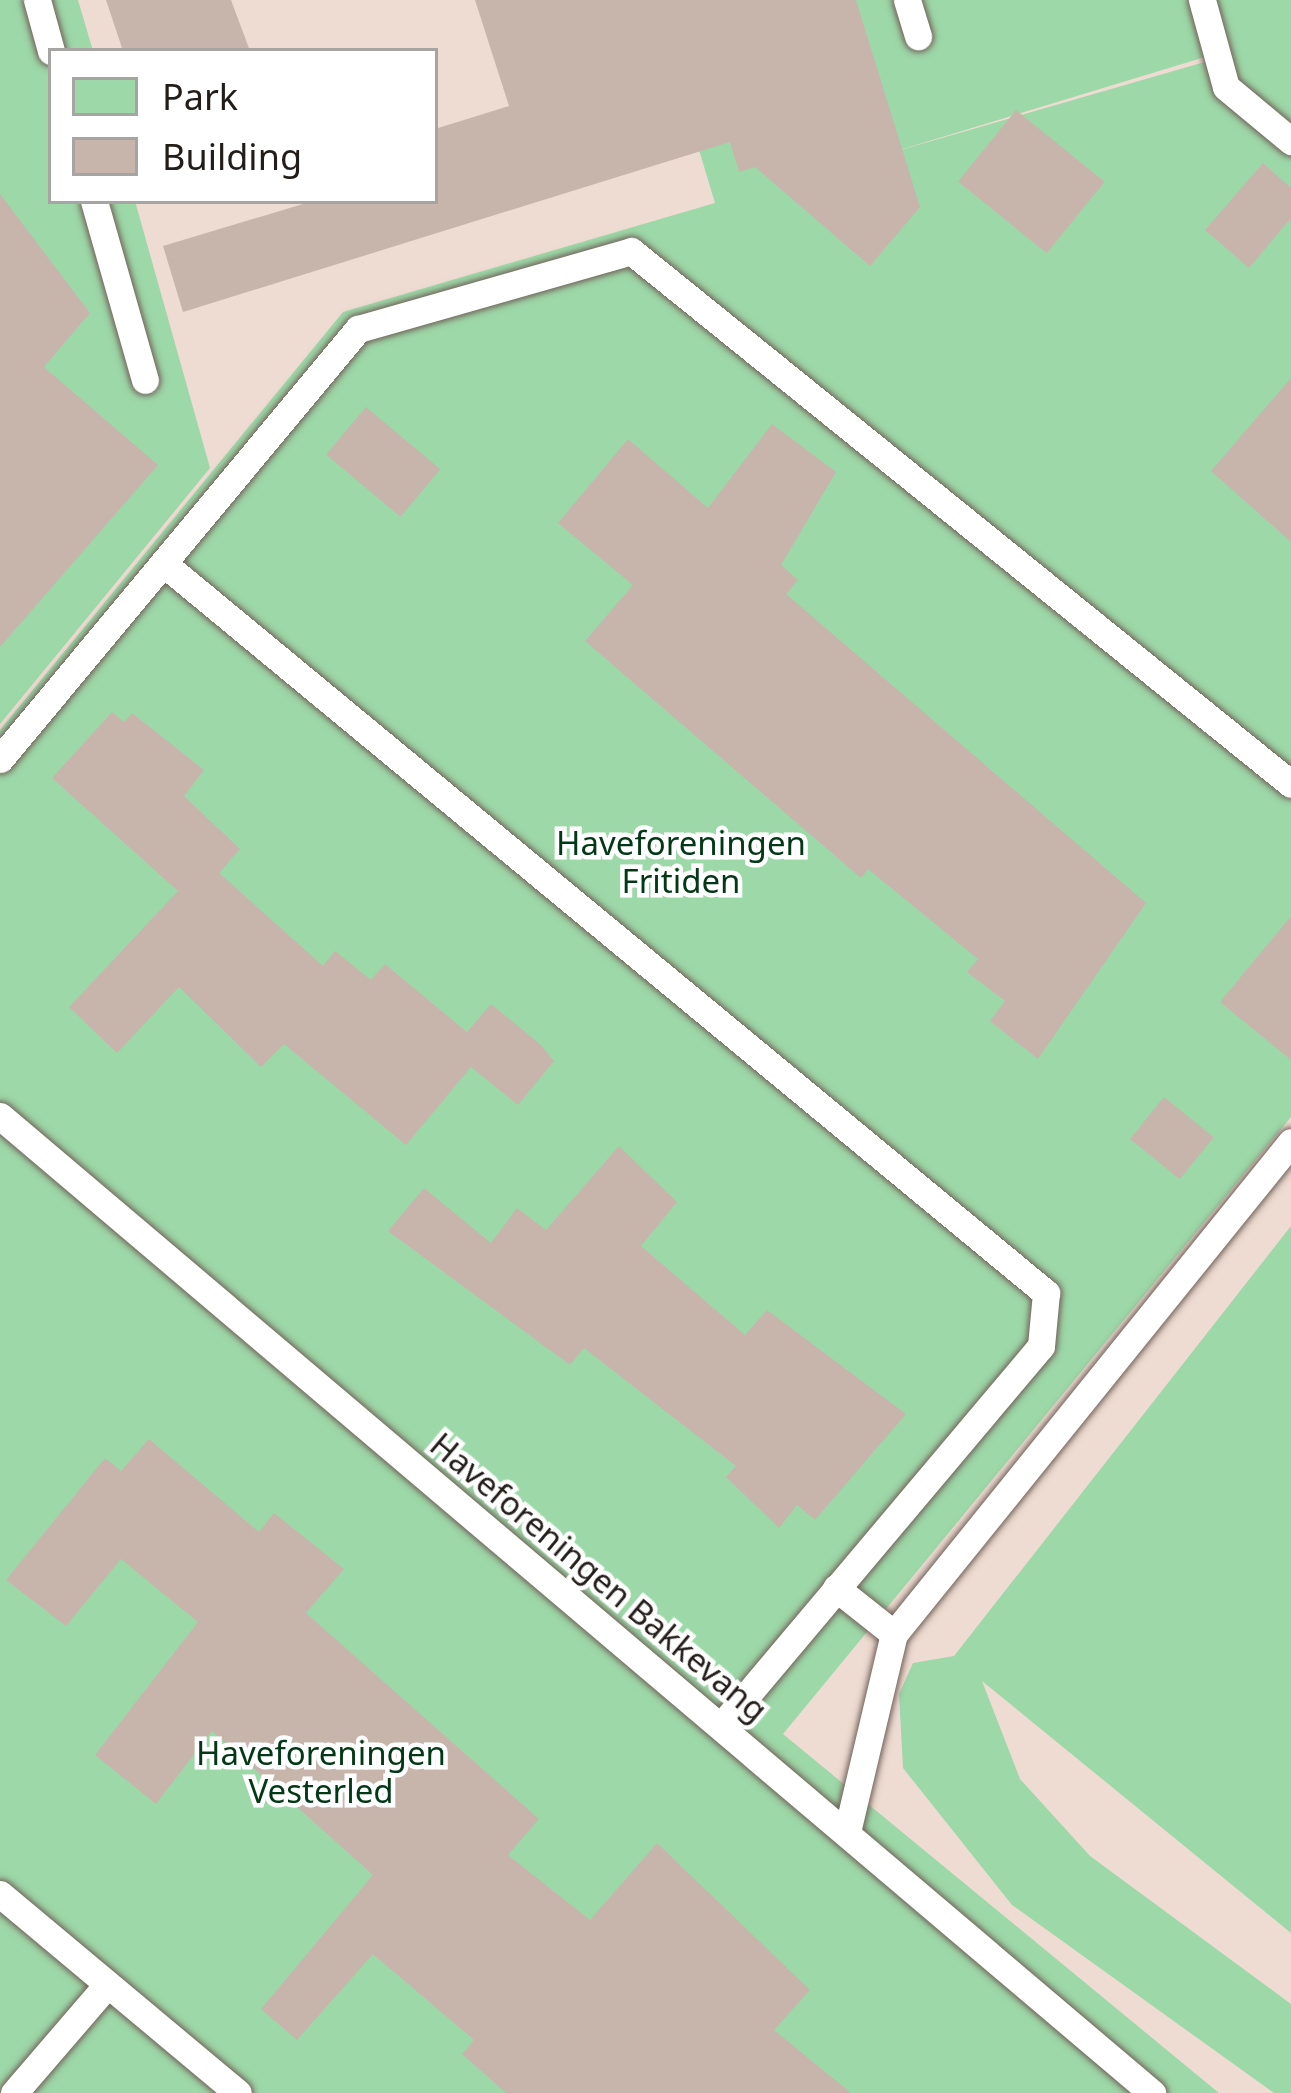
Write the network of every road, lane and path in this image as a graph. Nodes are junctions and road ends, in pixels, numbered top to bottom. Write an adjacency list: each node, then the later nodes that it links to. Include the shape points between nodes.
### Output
1 (37, 0): 5 (lane)
2 (907, 0): 4 (lane)
3 (1202, 0): 6 (lane, via 1226,87)
4 (917, 36)
5 (50, 48)
6 (1291, 142)
7 (95, 204): 8 (lane)
8 (145, 380)
9 (163, 563): 10 (lane); 11 (lane, via 358,328 631,251); 14 (lane, via 1046,1293 1041,1346)
10 (0, 759)
11 (1291, 784)
12 (0, 1116): 16 (lane, Haveforeningen Bakkevang)
13 (1291, 1142): 15 (lane)
14 (836, 1588): 15 (lane); 16 (lane)
15 (895, 1634): 17 (lane)
16 (721, 1726): 17 (lane, Haveforeningen Bakkevang)
17 (848, 1828): 22 (lane, Haveforeningen Bakkevang)
18 (0, 1894): 19 (lane)
19 (106, 1985): 20 (lane); 21 (lane)
20 (14, 2093)
21 (238, 2093)
22 (1153, 2093)

